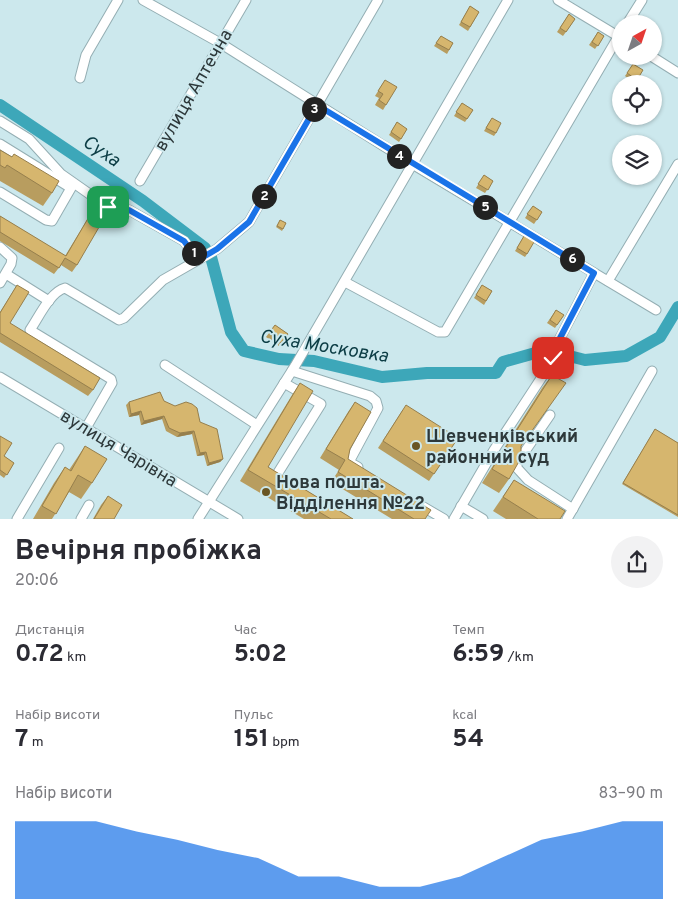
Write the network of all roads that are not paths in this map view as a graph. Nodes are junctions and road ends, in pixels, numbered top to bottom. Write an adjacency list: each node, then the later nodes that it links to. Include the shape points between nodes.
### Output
1 (118, 0): 14 (street, via 86,55)
2 (142, 0): 10 (street)
3 (246, 0): 10 (street, вулиця Аптечна)
4 (378, 0): 15 (street)
5 (508, 0): 19 (street)
6 (558, 0): 9 (street)
7 (642, 0): 8 (street)
8 (633, 15)
9 (612, 31)
10 (220, 43): 15 (street); 20 (street, вулиця Аптечна)
11 (612, 49): 23 (street)
12 (662, 63): 13 (street)
13 (678, 73)
14 (80, 78)
15 (317, 105): 19 (street); 25 (street, via 249,222 217,249)
16 (0, 121): 21 (street, via 29,139)
17 (0, 144): 21 (street)
18 (678, 164): 29 (street)
19 (414, 165): 23 (street); 28 (street)
20 (140, 181)
21 (72, 185): 22 (street, via 52,221); 25 (street, via 108,207 129,210 184,241)
22 (0, 192)
23 (509, 221): 26 (street); 28 (street, via 443,333)
24 (0, 247): 27 (street, via 12,258)
25 (198, 260): 31 (street, via 163,280 119,320 66,288 59,290)
26 (594, 273): 29 (street); 47 (street, via 560,338 556,353)
27 (6, 274): 30 (street); 31 (street)
28 (345, 282): 34 (street)
29 (608, 282): 32 (street)
30 (0, 283)
31 (49, 301): 40 (street, via 30,330 111,379 112,383)
32 (656, 310)
33 (165, 365): 39 (street)
34 (293, 368): 37 (street); 42 (street, via 376,401 378,408 350,462)
35 (652, 371): 48 (street)
36 (0, 377): 40 (street, вулиця Чарівна)
37 (284, 383): 39 (street); 43 (street, via 321,404 276,476)
38 (550, 416): 48 (street, via 517,468 528,480)
39 (257, 425): 45 (street)
40 (86, 428): 45 (street, вулиця Чарівна)
41 (59, 448): 49 (street)
42 (366, 472)
43 (291, 486)
44 (409, 498): 53 (street)
45 (210, 501): 51 (street); 52 (street, вулиця Чарівна)
46 (89, 505): 50 (street)
47 (461, 506): 54 (street); 55 (street)
48 (573, 509): 56 (street)
49 (17, 519)
50 (81, 519)
51 (198, 519)
52 (238, 519)
53 (444, 519)
54 (454, 519)
55 (483, 519)
56 (567, 519)

